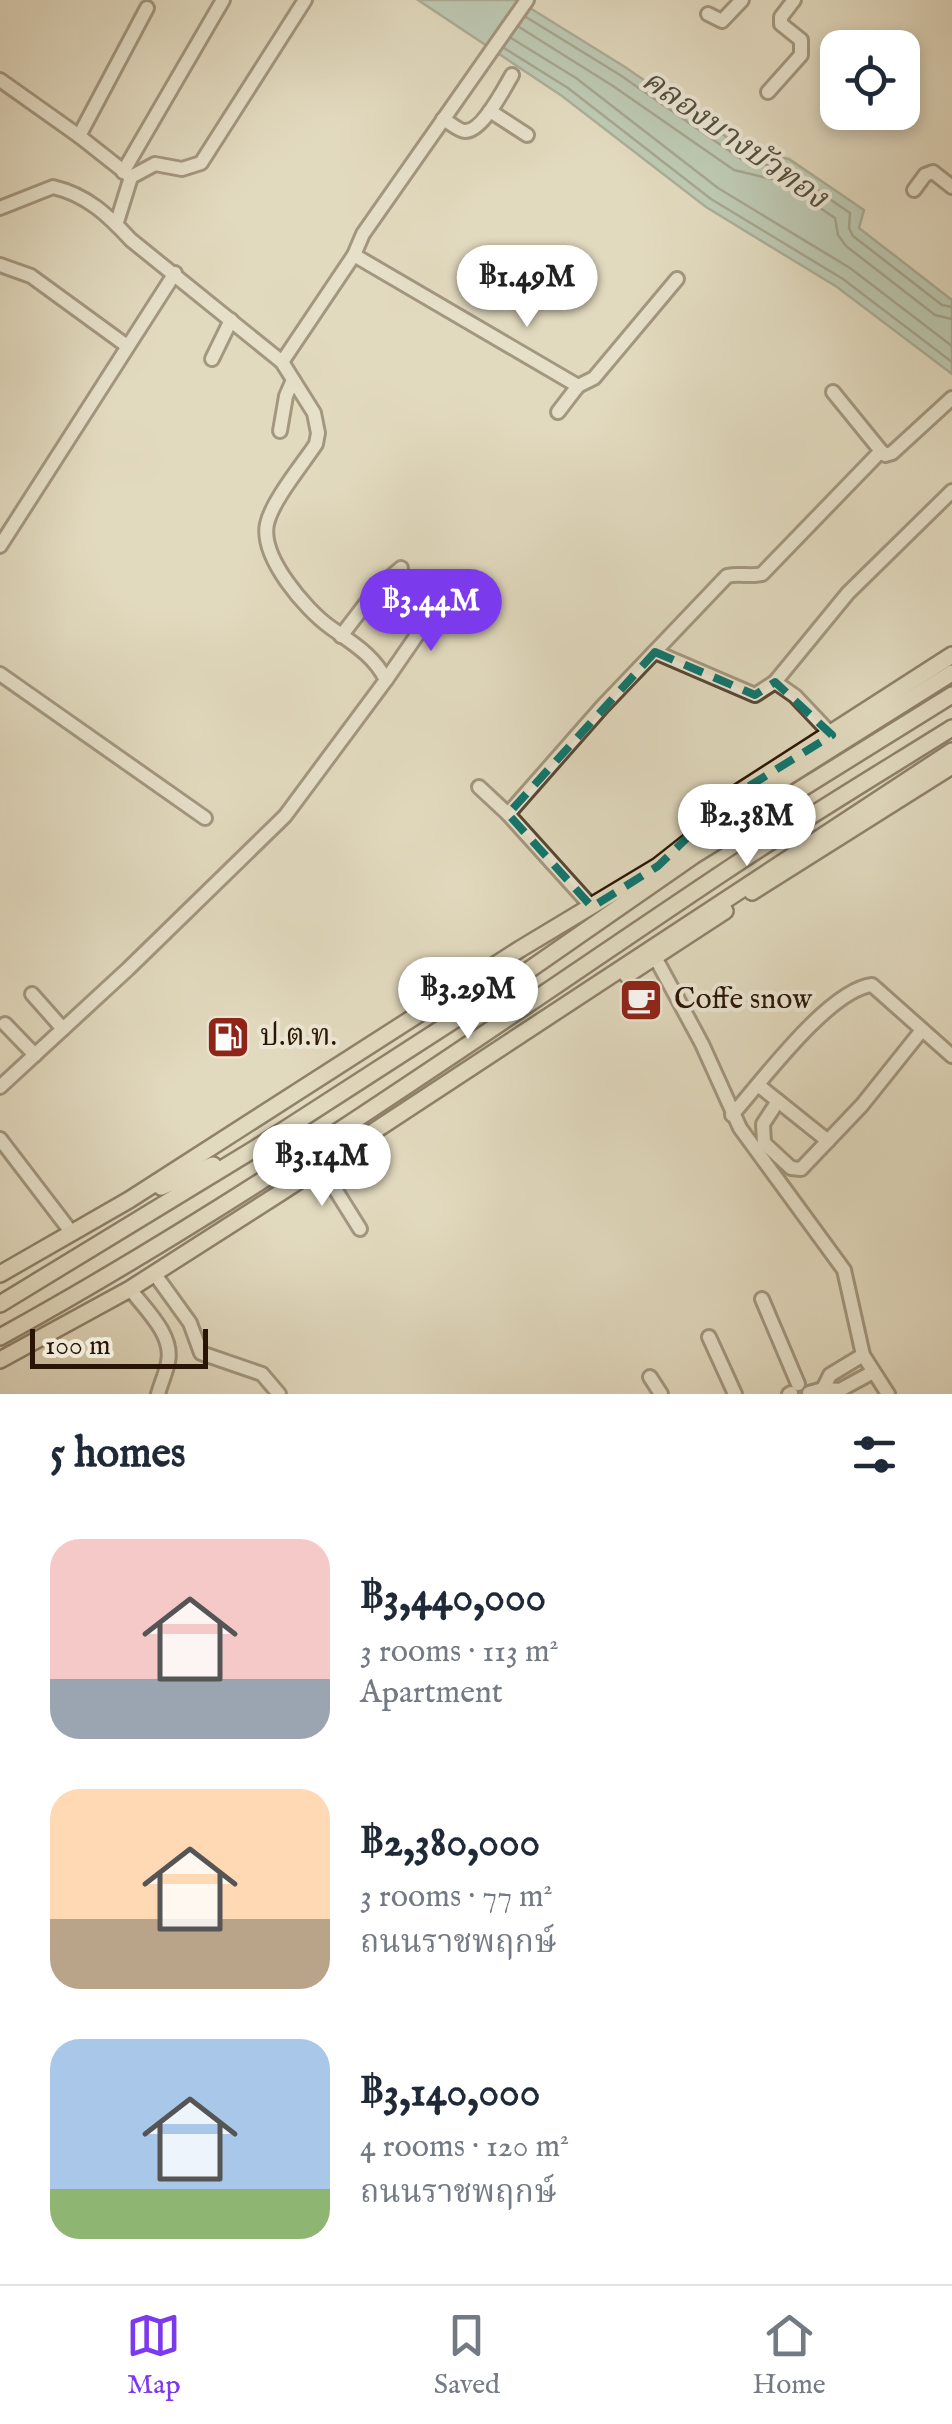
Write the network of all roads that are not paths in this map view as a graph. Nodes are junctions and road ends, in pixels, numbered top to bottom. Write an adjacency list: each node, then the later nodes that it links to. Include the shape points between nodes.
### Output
1 (223, 0): 15 (street)
2 (305, 0): 15 (street, via 201,164 156,164)
3 (526, 0): 12 (street)
4 (742, 0): 7 (street, via 722,21)
5 (794, 0): 10 (street, via 781,24 801,40 801,56)
6 (147, 8): 14 (street)
7 (708, 14)
8 (512, 75): 11 (street)
9 (5, 84): 14 (street)
10 (768, 92)
11 (490, 111): 12 (street, via 471,130); 13 (street)
12 (443, 119): 20 (street)
13 (527, 135)
14 (79, 136): 15 (street)
15 (127, 175): 19 (street)
16 (952, 186): 17 (street, via 932,172)
17 (914, 190)
18 (0, 208): 19 (street, via 53,187)
19 (117, 222): 22 (street)
20 (354, 255): 27 (street); 29 (street)
21 (0, 265): 25 (street, via 30,276)
22 (175, 273): 24 (street); 25 (street)
23 (677, 279): 29 (street, via 594,378)
24 (232, 320): 26 (street); 27 (street)
25 (128, 346): 36 (street)
26 (212, 359)
27 (282, 362): 28 (street)
28 (293, 380): 33 (street); 39 (street, via 318,433 268,518 267,539 298,599)
29 (578, 386): 32 (street)
30 (834, 392): 34 (street)
31 (952, 398): 34 (street, via 892,454)
32 (558, 412)
33 (280, 431)
34 (881, 451): 40 (street, via 762,574 727,576)
35 (952, 491): 45 (street, via 848,593)
36 (0, 546)
37 (400, 568): 39 (street)
38 (467, 595): 44 (street, via 446,593)
39 (342, 636): 44 (street, via 373,658)
40 (655, 652): 45 (street, via 755,695); 52 (street)
41 (952, 655): 48 (main road)
42 (0, 674): 53 (street)
43 (949, 674): 54 (main road, via 710,825)
44 (386, 680): 60 (street, via 285,816)
45 (775, 682): 48 (street)
46 (952, 696): 70 (main road, via 693,856)
47 (952, 728): 74 (main road, via 723,872)
48 (832, 735): 54 (main road, via 715,809)
49 (952, 751): 58 (main road)
50 (952, 766): 56 (main road)
51 (479, 787): 52 (street)
52 (508, 814): 55 (street)
53 (205, 818)
54 (658, 866): 55 (main road)
55 (592, 908): 73 (main road)
56 (655, 957): 58 (main road); 67 (street)
57 (32, 994): 60 (street)
58 (559, 1008): 71 (main road)
59 (5, 1024): 62 (street)
60 (64, 1029): 62 (street)
61 (922, 1030): 63 (street); 64 (street, via 872,985 862,986 838,1000); 69 (street)
62 (35, 1055): 65 (street)
63 (952, 1056)
64 (758, 1085): 66 (street); 67 (street)
65 (0, 1087)
66 (778, 1101): 69 (street); 69 (street, via 762,1135 792,1168 807,1165)
67 (732, 1115): 84 (street, via 844,1270)
68 (0, 1139): 76 (street)
69 (828, 1141)
70 (256, 1148): 73 (main road); 81 (main road)
71 (336, 1155): 72 (main road); 74 (main road)
72 (320, 1165): 75 (street); 78 (main road)
73 (129, 1200): 76 (main road)
74 (234, 1200): 82 (main road)
75 (360, 1229)
76 (72, 1234): 77 (main road)
77 (0, 1274)
78 (154, 1274): 79 (main road); 90 (street, via 190,1323 201,1353 262,1374)
79 (130, 1289): 85 (main road); 89 (street, via 168,1346)
80 (762, 1298): 88 (street)
81 (0, 1304)
82 (0, 1337)
83 (709, 1337): 92 (street)
84 (864, 1355): 86 (street); 88 (street)
85 (0, 1360)
86 (873, 1372): 88 (street, via 840,1390); 93 (street)
87 (650, 1377): 91 (street)
88 (802, 1392)
89 (158, 1394)
90 (278, 1394)
91 (661, 1394)
92 (735, 1394)
93 (888, 1394)

